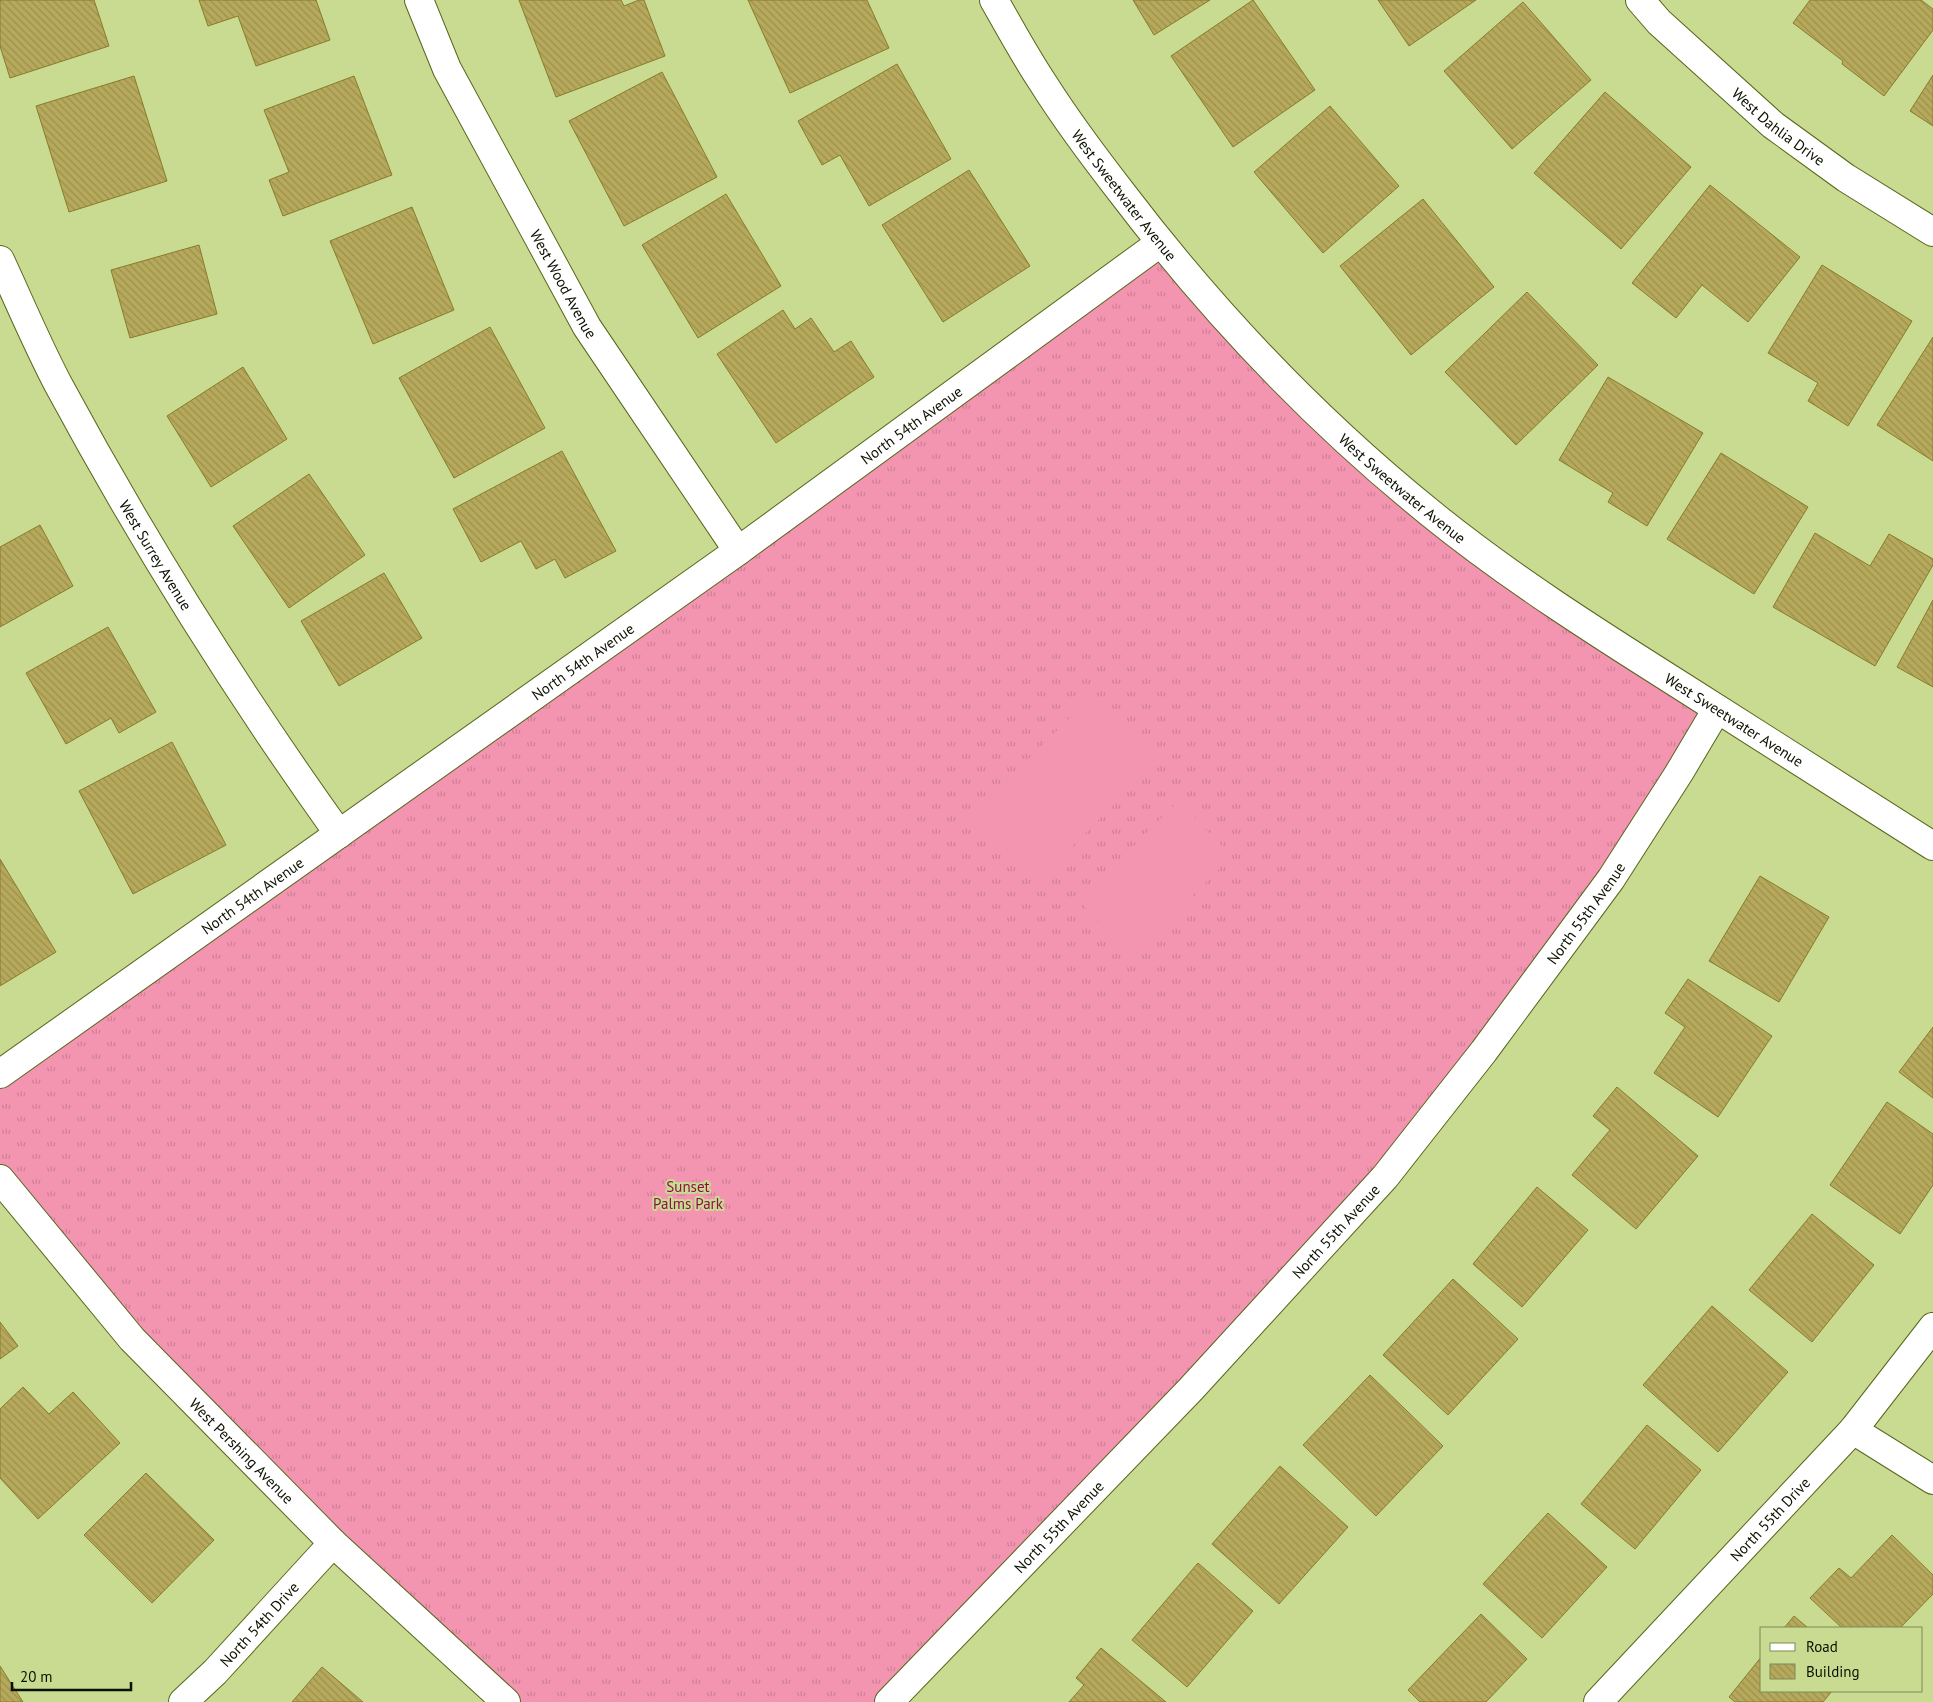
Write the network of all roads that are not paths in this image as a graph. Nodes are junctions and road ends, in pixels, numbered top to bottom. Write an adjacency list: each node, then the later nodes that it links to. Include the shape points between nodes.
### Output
1 (419, 0): 7 (street, West Wood Avenue, via 447,69 587,327)
2 (994, 0): 5 (street, West Sweetwater Avenue, via 1043,84 1094,158)
3 (1640, 0): 4 (street, West Dahlia Drive, via 1659,22 1774,125 1846,178)
4 (1933, 232)
5 (1160, 243): 7 (street, North 54th Avenue); 8 (street, West Sweetwater Avenue, via 1280,377 1344,439 1429,512 1574,618)
6 (0, 260): 9 (street, West Surrey Avenue, via 58,382 161,566 287,762)
7 (738, 551): 9 (street, North 54th Avenue)
8 (1717, 708): 10 (street, West Sweetwater Avenue); 19 (street, North 55th Avenue, via 1611,879 1484,1051 1385,1176 1191,1390)
9 (339, 834): 11 (street, North 54th Avenue)
10 (1933, 846)
11 (0, 1074)
12 (0, 1179): 16 (street, West Pershing Avenue, via 132,1339)
13 (1933, 1327): 14 (street, North 55th Drive)
14 (1853, 1430): 15 (street); 20 (street, North 55th Drive)
15 (1933, 1480)
16 (333, 1543): 17 (street, North 54th Drive, via 215,1672); 18 (street, West Pershing Avenue)
17 (183, 1702)
18 (506, 1702)
19 (888, 1702)
20 (1598, 1702)

